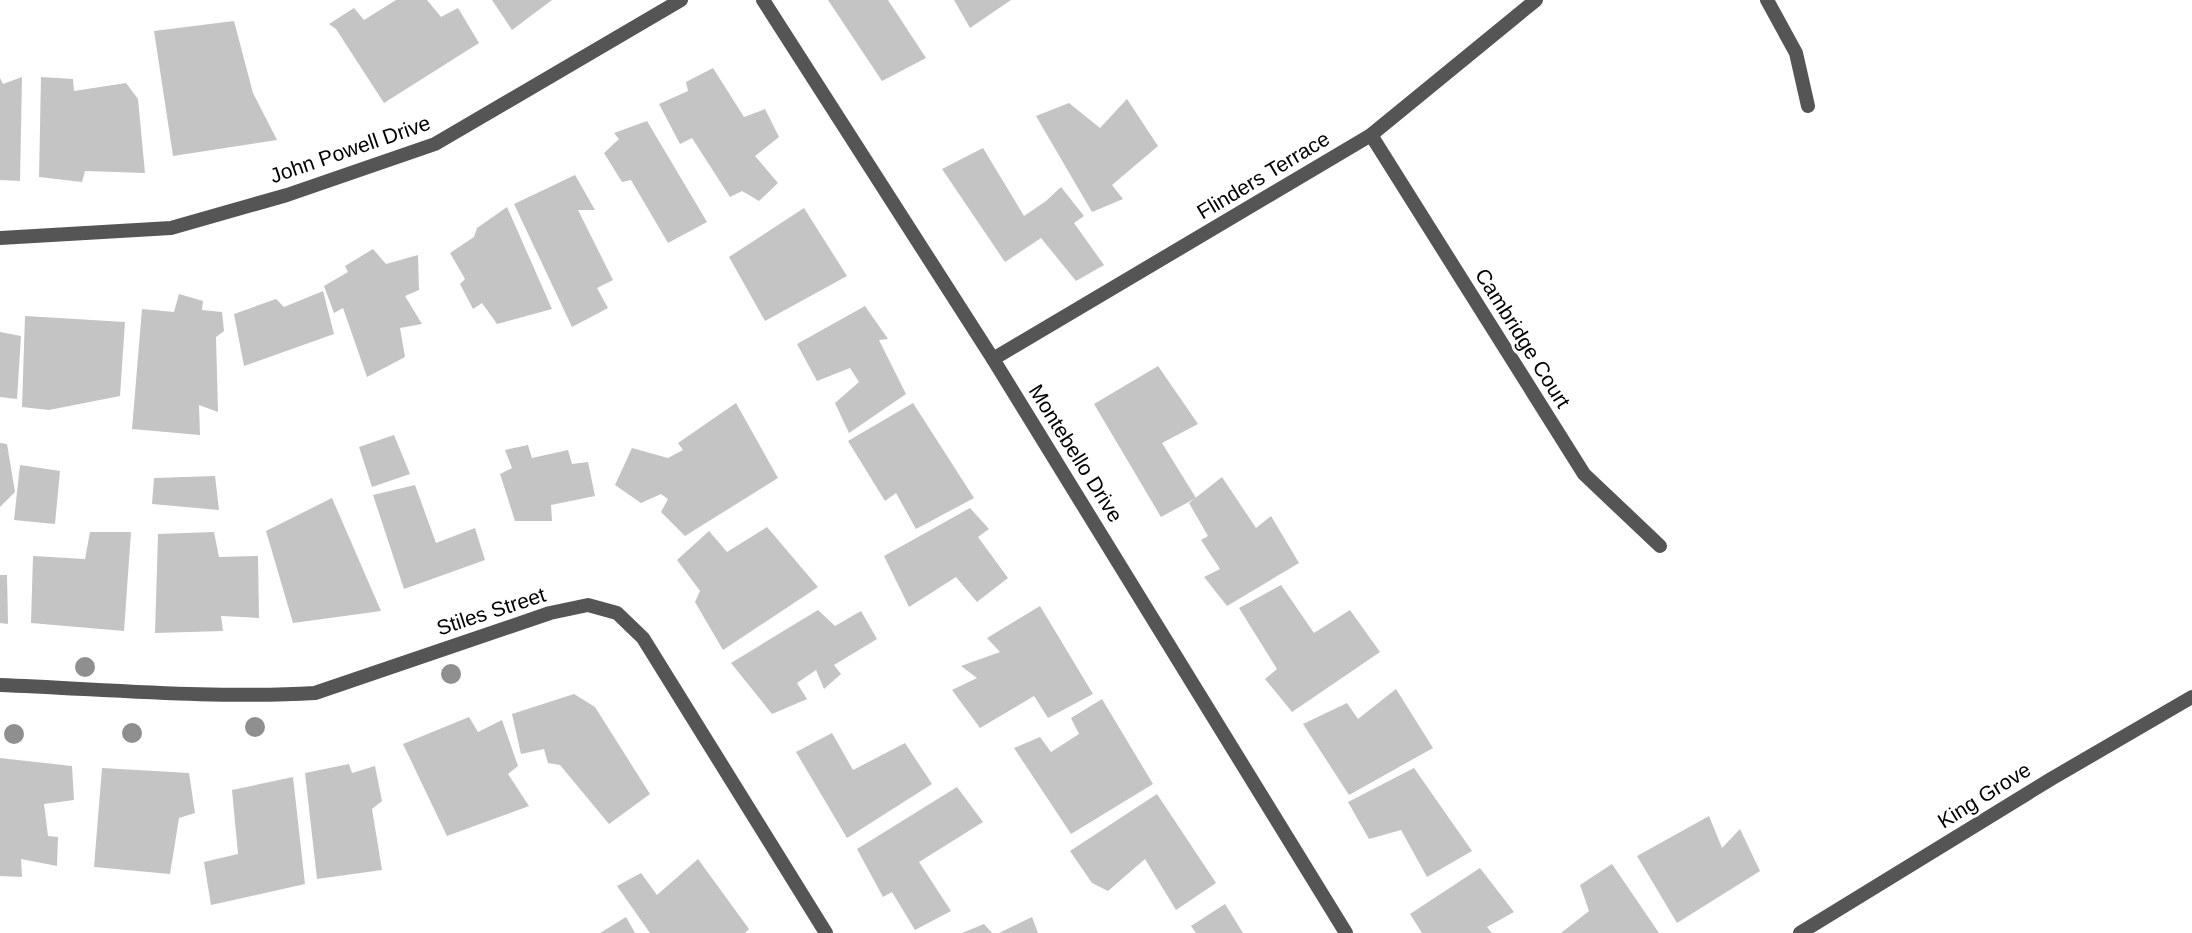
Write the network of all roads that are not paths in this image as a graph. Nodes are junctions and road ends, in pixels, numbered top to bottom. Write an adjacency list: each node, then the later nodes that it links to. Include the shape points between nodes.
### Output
1 (681, 0): 7 (street, John Powell Drive, via 435,144 287,195 171,228)
2 (763, 0): 8 (street, Montebello Drive)
3 (1536, 0): 6 (street, Flinders Terrace)
4 (1767, 0): 5 (street, via 1796,53)
5 (1808, 106)
6 (1371, 135): 8 (street, Flinders Terrace); 9 (street, Cambridge Court, via 1584,474)
7 (0, 239)
8 (993, 359): 13 (street, Montebello Drive)
9 (1660, 546)
10 (0, 685): 12 (street, Stiles Street, via 213,694 315,693 550,613 589,605 617,613 643,638)
11 (2192, 697): 14 (street, King Grove)
12 (826, 933)
13 (1346, 933)
14 (1800, 933)

